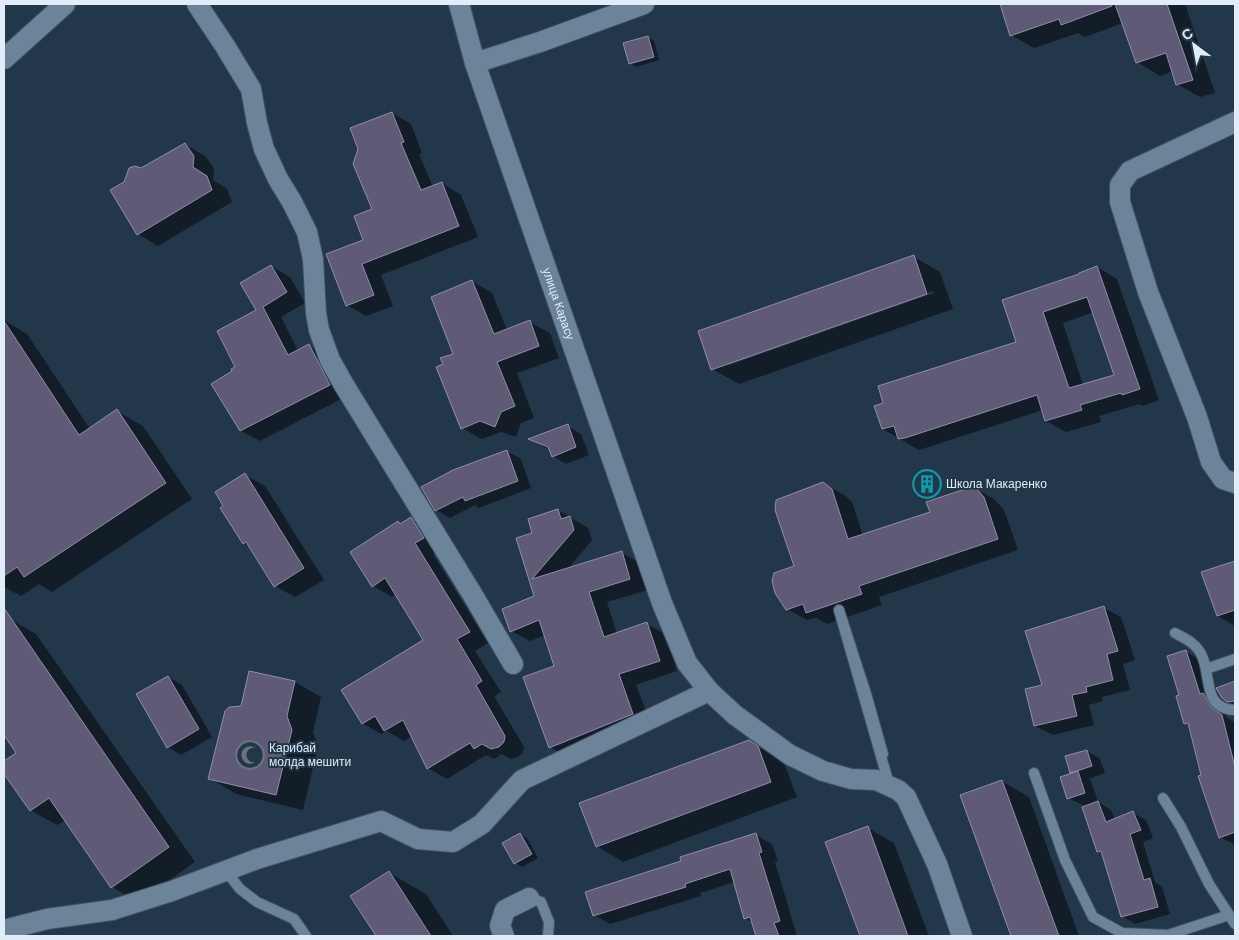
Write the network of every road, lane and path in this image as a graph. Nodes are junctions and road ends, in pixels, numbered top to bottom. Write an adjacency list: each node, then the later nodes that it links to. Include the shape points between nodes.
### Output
1 (65, 4): 5 (street)
2 (197, 4): 11 (street, via 251,89 264,149 307,232 313,259 319,330 330,360)
3 (459, 4): 6 (street, улица Карасу)
4 (644, 4): 6 (street)
5 (4, 59)
6 (475, 63): 13 (street, улица Карасу, via 662,603 687,663)
7 (1235, 122): 8 (street, via 1130,171 1120,185 1120,202 1148,292 1197,416 1211,462 1222,479)
8 (1235, 483)
9 (1175, 633): 12 (lane, via 1191,642 1200,652)
10 (1235, 659): 12 (lane)
11 (512, 664)
12 (1206, 669): 14 (lane, via 1208,689 1217,703 1225,709)
13 (709, 691): 17 (street, улица Карасу, via 735,715 790,755 822,771 851,779 876,780); 19 (street, via 522,780 482,824 453,842 418,839 382,821)
14 (1235, 710)
15 (883, 754): 17 (lane, via 839,610)
16 (1034, 773): 21 (lane, via 1065,860 1092,917 1122,933 1168,935)
17 (889, 786): 26 (street, via 906,797 913,811 937,864)
18 (1163, 798): 21 (lane)
19 (226, 871): 22 (street, via 112,910 47,919); 23 (lane, via 240,889 257,902 294,918)
20 (529, 898): 24 (street, via 505,910 500,926); 25 (lane, via 541,902 549,922)
21 (1232, 920)
22 (4, 930)
23 (306, 936)
24 (504, 936)
25 (548, 936)
26 (962, 936)

